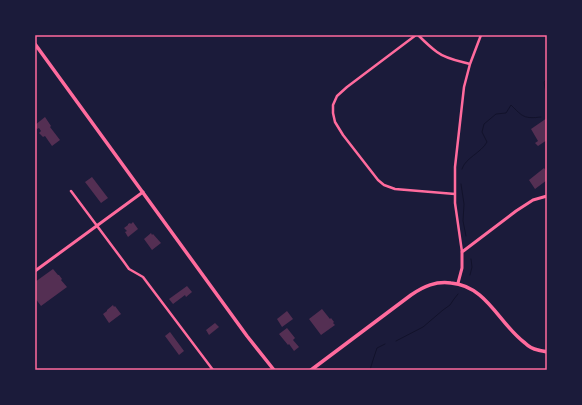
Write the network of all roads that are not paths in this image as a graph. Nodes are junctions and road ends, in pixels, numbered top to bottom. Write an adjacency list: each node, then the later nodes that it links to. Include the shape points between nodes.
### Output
1 (417, 35): 4 (street, via 438,53); 7 (street, via 337,96 333,104 333,114 343,135 373,175 384,185 395,189)
2 (481, 35): 4 (street)
3 (35, 44): 6 (main road)
4 (470, 64): 7 (street, via 464,87 455,167)
5 (71, 191): 9 (street)
6 (143, 192): 9 (street); 15 (main road)
7 (455, 194): 10 (street)
8 (547, 196): 10 (street, via 533,200 516,211)
9 (96, 226): 11 (street); 14 (street, via 129,269 143,277)
10 (462, 252): 12 (street, via 462,268)
11 (35, 271)
12 (458, 283): 13 (main road, via 470,288 487,301 519,339); 16 (main road, via 436,283 423,287)
13 (547, 352)
14 (213, 370)
15 (274, 370)
16 (311, 370)

